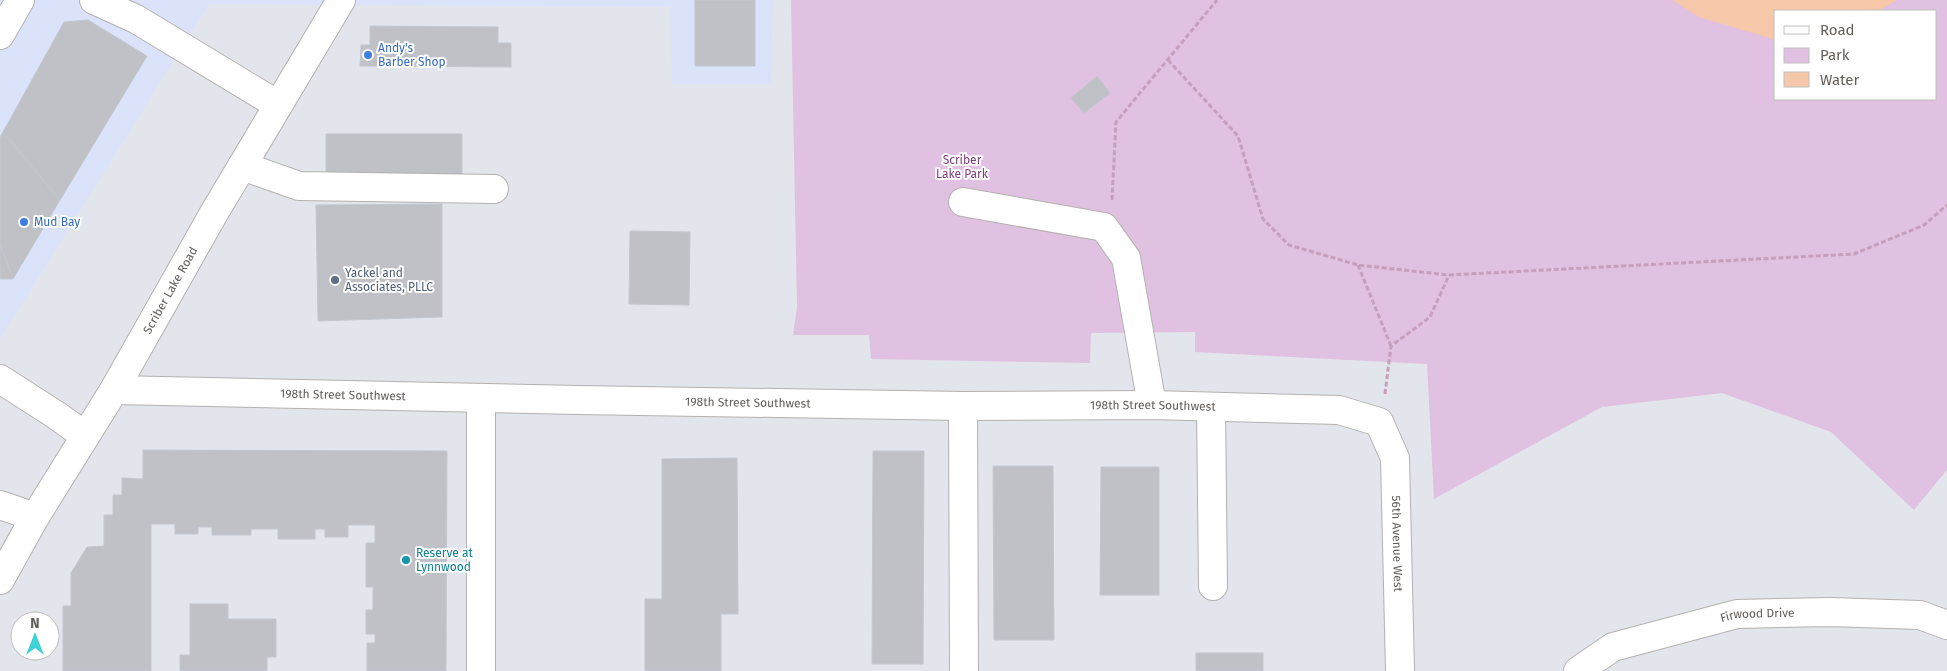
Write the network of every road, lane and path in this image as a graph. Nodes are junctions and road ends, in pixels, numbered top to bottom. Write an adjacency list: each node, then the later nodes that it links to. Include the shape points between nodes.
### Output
1 (20, 0): 5 (street)
2 (94, 0): 7 (street, via 136,19)
3 (341, 0): 7 (street, Scriber Lake Road)
4 (1217, 0): 6 (path)
5 (0, 34)
6 (1168, 60): 12 (path, via 1116,122 1112,209); 13 (path, via 1238,136 1263,219 1289,245)
7 (278, 105): 8 (street, Scriber Lake Road)
8 (242, 166): 9 (street, via 299,186); 17 (street, Scriber Lake Road)
9 (494, 189)
10 (963, 202): 12 (street)
11 (1947, 205): 14 (path, via 1924,225 1854,254)
12 (1104, 226): 19 (street, via 1126,258)
13 (1358, 265): 14 (path); 15 (path)
14 (1449, 274): 15 (path, via 1430,317)
15 (1390, 346): 22 (path, via 1385,399)
16 (0, 380): 23 (street)
17 (114, 390): 18 (street, 198th Street Southwest); 23 (street, Scriber Lake Road)
18 (481, 398): 20 (street, 198th Street Southwest); 29 (street)
19 (1152, 405): 20 (street, 198th Street Southwest); 21 (street, 198th Street Southwest)
20 (963, 406): 30 (street)
21 (1211, 407): 22 (street, 198th Street Southwest, via 1339,410); 27 (street)
22 (1379, 422): 31 (street, 56th Avenue West, via 1396,458)
23 (84, 435): 25 (street, Scriber Lake Road)
24 (0, 505): 25 (street)
25 (35, 517): 26 (street, Scriber Lake Road)
26 (0, 580)
27 (1213, 586)
28 (1947, 625): 32 (street, Firwood Drive, via 1920,615 1830,612 1737,614 1613,647)
29 (481, 671)
30 (964, 671)
31 (1400, 671)
32 (1578, 671)

